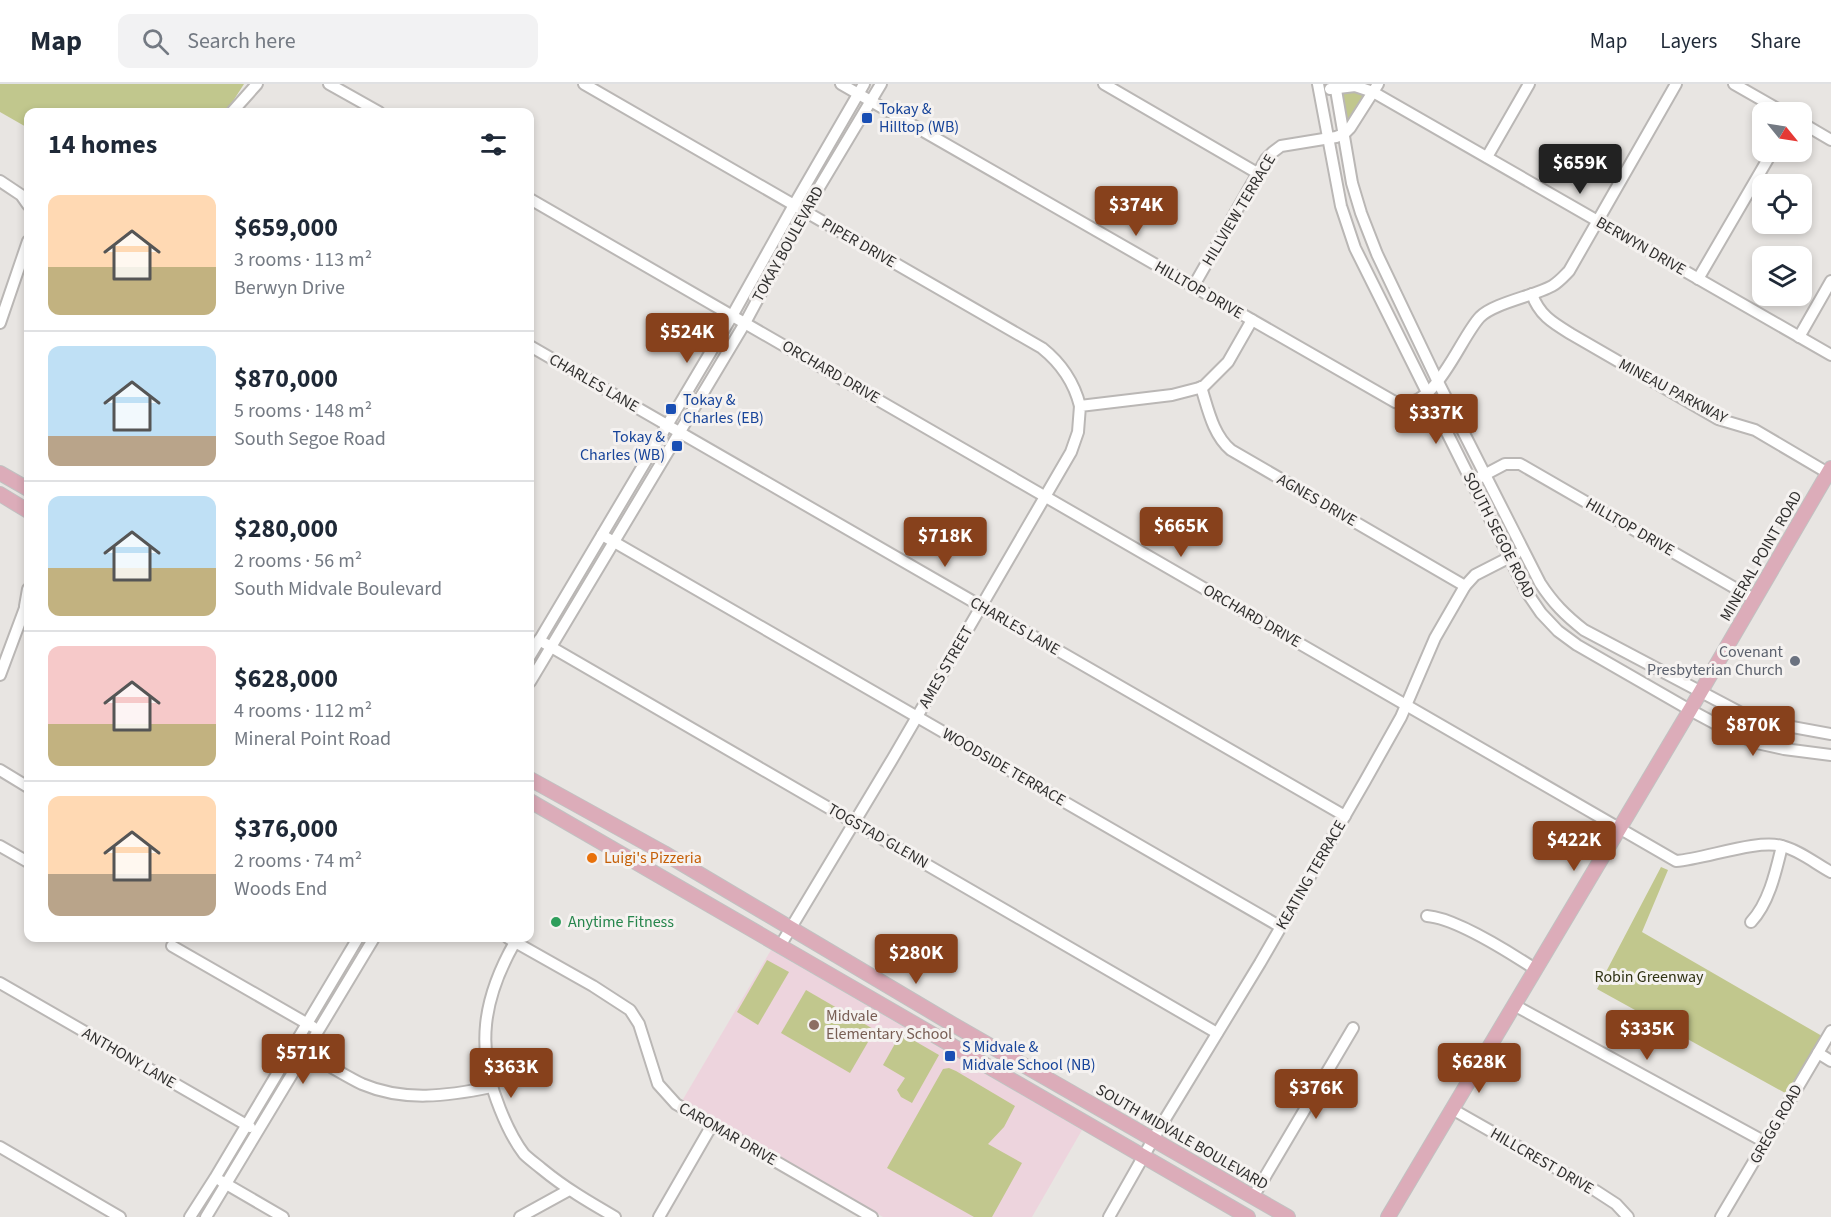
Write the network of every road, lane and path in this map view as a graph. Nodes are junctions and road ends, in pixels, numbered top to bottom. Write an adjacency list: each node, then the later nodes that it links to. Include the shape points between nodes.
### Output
1 (329, 84): 18 (street)
2 (584, 84): 29 (street, PIPER DRIVE)
3 (841, 84): 13 (street, HILLTOP DRIVE)
4 (881, 84): 14 (street, TOKAY BOULEVARD)
5 (1104, 84): 25 (street)
6 (1529, 84): 23 (street)
7 (1676, 84): 31 (street)
8 (1734, 84): 15 (street)
9 (1335, 86): 11 (street, BERWYN DRIVE); 12 (street, BERWYN DRIVE); 20 (street, SOUTH SEGOE ROAD)
10 (254, 87): 16 (street); 17 (street)
11 (1319, 88): 21 (street, SOUTH SEGOE ROAD)
12 (1376, 88): 20 (street); 23 (street, BERWYN DRIVE)
13 (861, 89): 14 (street, HILLTOP DRIVE); 29 (street, TOKAY BOULEVARD)
14 (871, 101): 30 (street, TOKAY BOULEVARD); 35 (street, HILLTOP DRIVE)
15 (1766, 102)
16 (236, 108)
17 (245, 108)
18 (371, 108)
19 (1812, 129): 22 (street)
20 (1344, 134): 21 (street, HILLVIEW TERRACE); 45 (street, SOUTH SEGOE ROAD, via 1365,223)
21 (1328, 138): 25 (street, HILLVIEW TERRACE, via 1281,146 1266,159); 45 (street, SOUTH SEGOE ROAD, via 1341,206 1355,248)
22 (1831, 140)
23 (1487, 157): 31 (street, BERWYN DRIVE)
24 (1766, 162): 33 (street)
25 (1259, 174): 35 (street, HILLVIEW TERRACE)
26 (0, 181): 27 (street)
27 (24, 200)
28 (534, 201): 37 (street, ORCHARD DRIVE)
29 (794, 205): 30 (street, PIPER DRIVE); 37 (street, TOKAY BOULEVARD)
30 (805, 212): 40 (street, TOKAY BOULEVARD); 46 (street, PIPER DRIVE, via 1042,348 1066,372)
31 (1597, 221): 33 (street, BERWYN DRIVE); 36 (street, via 1569,270 1554,285)
32 (24, 254): 39 (street)
33 (1698, 279): 41 (street, BERWYN DRIVE)
34 (1831, 281): 41 (street)
35 (1193, 286): 38 (street, HILLTOP DRIVE)
36 (1532, 294): 45 (street, via 1481,315); 49 (street, MINEAU PARKWAY, via 1547,320 1718,419 1755,430)
37 (732, 316): 40 (street, ORCHARD DRIVE); 47 (street, TOKAY BOULEVARD)
38 (1252, 320): 44 (street, via 1228,362); 45 (street, HILLTOP DRIVE, via 1402,405)
39 (0, 323)
40 (744, 323): 48 (street, TOKAY BOULEVARD); 55 (street, ORCHARD DRIVE)
41 (1799, 337): 43 (street, BERWYN DRIVE)
42 (534, 348): 47 (street, CHARLES LANE)
43 (1831, 355)
44 (1201, 387): 46 (street, via 1172,395); 61 (street, AGNES DRIVE, via 1214,427 1231,450)
45 (1433, 388): 51 (street, SOUTH SEGOE ROAD); 52 (street, SOUTH SEGOE ROAD)
46 (1080, 406): 55 (street, AMES STREET, via 1074,445)
47 (668, 425): 48 (street, CHARLES LANE); 57 (street, TOKAY BOULEVARD)
48 (679, 432): 58 (street, TOKAY BOULEVARD); 63 (street, CHARLES LANE)
49 (1830, 471): 62 (main road, MINERAL POINT ROAD)
50 (0, 472): 53 (main road)
51 (1486, 475): 52 (street, HILLTOP DRIVE); 59 (street, SOUTH SEGOE ROAD); 62 (street, HILLTOP DRIVE, via 1505,464 1520,464)
52 (1471, 482): 60 (street, SOUTH SEGOE ROAD)
53 (24, 487)
54 (0, 495): 56 (main road)
55 (1045, 496): 63 (street, AMES STREET); 71 (street, ORCHARD DRIVE)
56 (24, 509)
57 (602, 535): 58 (street, WOODSIDE TERRACE); 65 (street, TOKAY BOULEVARD)
58 (614, 541): 66 (street, TOKAY BOULEVARD); 73 (street, WOODSIDE TERRACE)
59 (1524, 550): 60 (street, KEATING TERRACE); 70 (street, SOUTH SEGOE ROAD, via 1552,602 1584,630)
60 (1509, 557): 61 (street, KEATING TERRACE, via 1475,575); 72 (street, SOUTH SEGOE ROAD, via 1531,598 1558,631)
61 (1465, 586): 71 (street, KEATING TERRACE, via 1435,638)
62 (1754, 599): 70 (main road, MINERAL POINT ROAD)
63 (981, 606): 73 (street, AMES STREET); 80 (street, CHARLES LANE)
64 (24, 610): 68 (street)
65 (539, 640): 66 (street, TOGSTAD GLENN); 67 (street, TOKAY BOULEVARD)
66 (551, 647): 69 (street, TOKAY BOULEVARD); 81 (street, TOGSTAD GLENN)
67 (534, 649)
68 (0, 675)
69 (534, 675)
70 (1701, 691): 72 (main road, MINERAL POINT ROAD); 74 (street, SOUTH SEGOE ROAD, via 1741,713 1770,723)
71 (1407, 705): 80 (street, KEATING TERRACE); 82 (street, ORCHARD DRIVE)
72 (1690, 710): 75 (street, SOUTH SEGOE ROAD, via 1757,743); 82 (main road, MINERAL POINT ROAD)
73 (917, 717): 81 (street, AMES STREET); 91 (street, WOODSIDE TERRACE)
74 (1831, 734)
75 (1831, 755)
76 (0, 770): 78 (street)
77 (534, 781): 86 (main road, SOUTH MIDVALE BOULEVARD)
78 (24, 785)
79 (534, 803): 83 (main road)
80 (1345, 816): 91 (street, KEATING TERRACE)
81 (854, 822): 92 (street, AMES STREET); 106 (street, TOGSTAD GLENN)
82 (1619, 828): 85 (street, ORCHARD DRIVE, via 1676,861 1762,844); 99 (main road, MINERAL POINT ROAD)
83 (586, 832): 86 (main road, via 600,831); 98 (main road)
84 (0, 846): 87 (street)
85 (1782, 846): 88 (street, ORCHARD DRIVE); 90 (street, via 1769,891)
86 (664, 853): 92 (main road, SOUTH MIDVALE BOULEVARD)
87 (24, 860)
88 (1831, 873)
89 (1427, 916): 99 (street, via 1476,934)
90 (1751, 922)
91 (1281, 927): 106 (street, KEATING TERRACE)
92 (790, 930): 98 (street, AMES STREET); 116 (main road, SOUTH MIDVALE BOULEVARD)
93 (356, 942): 102 (street)
94 (372, 942): 104 (street)
95 (511, 942): 111 (street, via 489,1005 485,1038)
96 (516, 942): 114 (street, CAROMAR DRIVE, via 630,1010 639,1024 658,1084 676,1104)
97 (172, 946): 102 (street)
98 (780, 946): 119 (main road)
99 (1535, 969): 101 (main road, MINERAL POINT ROAD)
100 (0, 983): 113 (street, ANTHONY LANE)
101 (1514, 1005): 112 (main road, MINERAL POINT ROAD); 117 (street)
102 (307, 1023): 104 (street); 107 (street)
103 (1353, 1028): 123 (street)
104 (319, 1030): 108 (street)
105 (1831, 1031): 109 (street, GREGG ROAD)
106 (1217, 1033): 116 (street, KEATING TERRACE)
107 (294, 1045): 108 (street); 113 (street)
108 (306, 1052): 111 (street, via 363,1084 403,1095 446,1095); 115 (street)
109 (1818, 1053): 110 (street); 117 (street, GREGG ROAD)
110 (1831, 1061)
111 (491, 1087): 122 (street, via 518,1146)
112 (1452, 1109): 135 (main road, MINERAL POINT ROAD); 136 (street, HILLCREST DRIVE, via 1596,1191)
113 (246, 1125): 115 (street, ANTHONY LANE); 120 (street)
114 (712, 1125): 130 (street); 131 (street, CAROMAR DRIVE)
115 (258, 1132): 121 (street)
116 (1153, 1140): 119 (street, KEATING TERRACE); 123 (main road, SOUTH MIDVALE BOULEVARD)
117 (1766, 1142): 137 (street, GREGG ROAD)
118 (0, 1147): 124 (street)
119 (1143, 1156): 132 (street, KEATING TERRACE); 133 (main road)
120 (215, 1178): 121 (street); 125 (street)
121 (226, 1184): 126 (street); 127 (street)
122 (568, 1190): 128 (street); 129 (street)
123 (1253, 1197): 134 (main road, SOUTH MIDVALE BOULEVARD)
124 (120, 1217)
125 (189, 1217)
126 (206, 1217)
127 (283, 1217)
128 (520, 1217)
129 (615, 1217)
130 (659, 1217)
131 (872, 1217)
132 (1109, 1217)
133 (1248, 1217)
134 (1288, 1217)
135 (1388, 1217)
136 (1628, 1217)
137 (1721, 1217)

